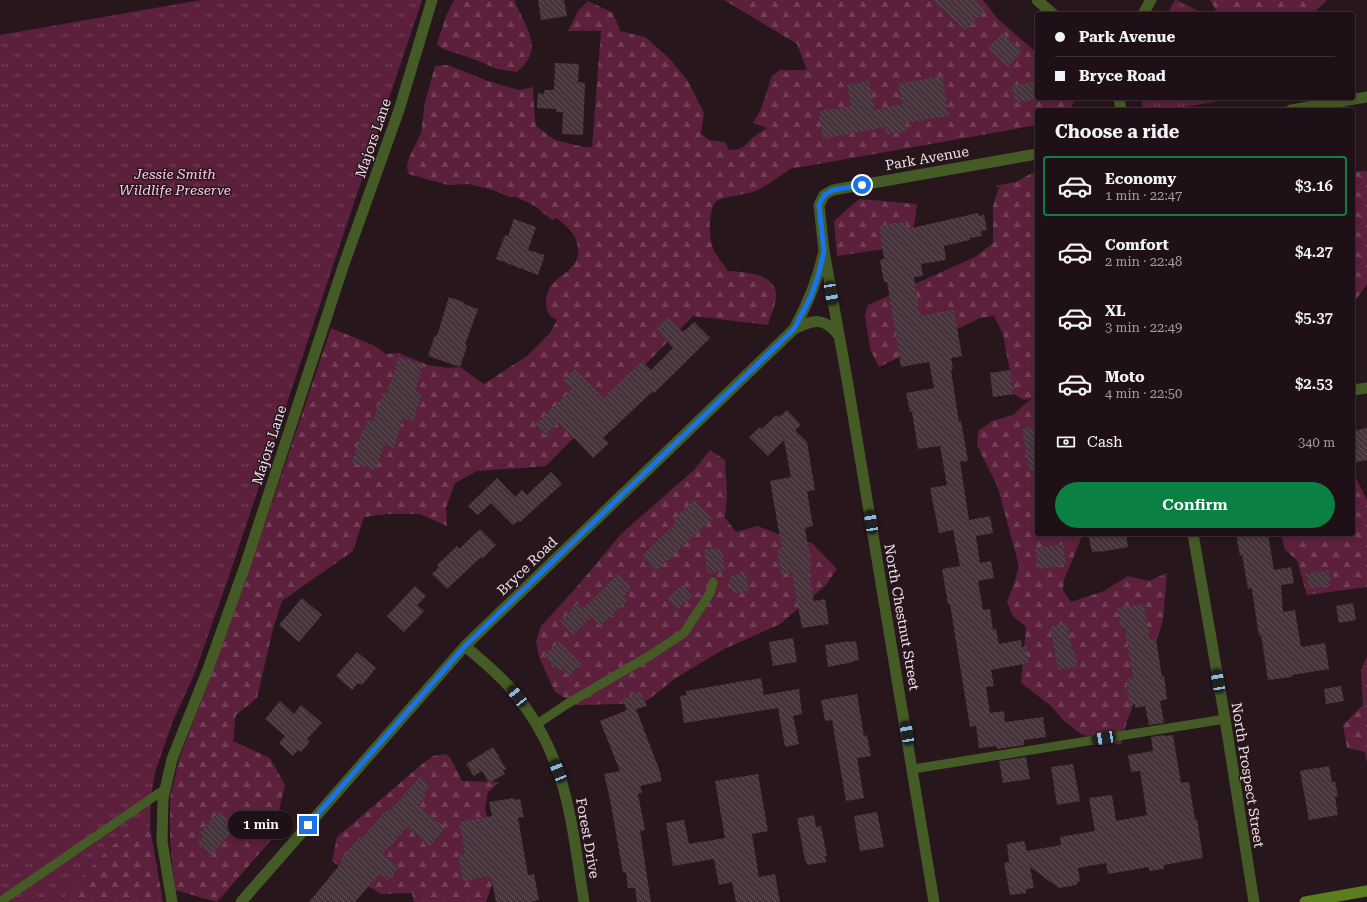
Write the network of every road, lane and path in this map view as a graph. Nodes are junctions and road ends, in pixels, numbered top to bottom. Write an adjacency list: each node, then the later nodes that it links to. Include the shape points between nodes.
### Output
1 (432, 0): 23 (street, Majors Lane, via 399,110 343,267 246,563 172,759)
2 (1037, 0): 4 (street)
3 (1151, 0): 5 (street)
4 (1051, 12)
5 (1144, 12)
6 (1367, 97): 7 (street)
7 (1355, 99)
8 (1349, 100): 9 (street)
9 (1303, 108)
10 (1035, 154): 11 (street, Park Avenue, via 833,190)
11 (824, 195): 12 (street, North Chestnut Street, via 819,205)
12 (824, 251): 13 (street, Bryce Road, via 811,296); 14 (street, North Chestnut Street)
13 (794, 329): 14 (street, via 810,322 824,322); 19 (street, Bryce Road)
14 (840, 336): 22 (street, North Chestnut Street)
15 (1367, 388): 16 (street)
16 (1355, 390)
17 (1193, 536): 20 (street, North Prospect Street)
18 (713, 582): 21 (lane, via 710,593 684,633)
19 (465, 646): 21 (street, Forest Drive, via 510,688); 27 (street, Bryce Road)
20 (1225, 719): 22 (lane); 30 (street, North Prospect Street)
21 (537, 724): 28 (street, Forest Drive, via 558,771 566,797)
22 (913, 769): 29 (street, North Chestnut Street)
23 (165, 789): 25 (lane); 26 (street, Majors Lane, via 162,841)
24 (1367, 891): 31 (main road)
25 (4, 899)
26 (172, 902)
27 (241, 902)
28 (584, 902)
29 (934, 902)
30 (1254, 902)
31 (1305, 902)

